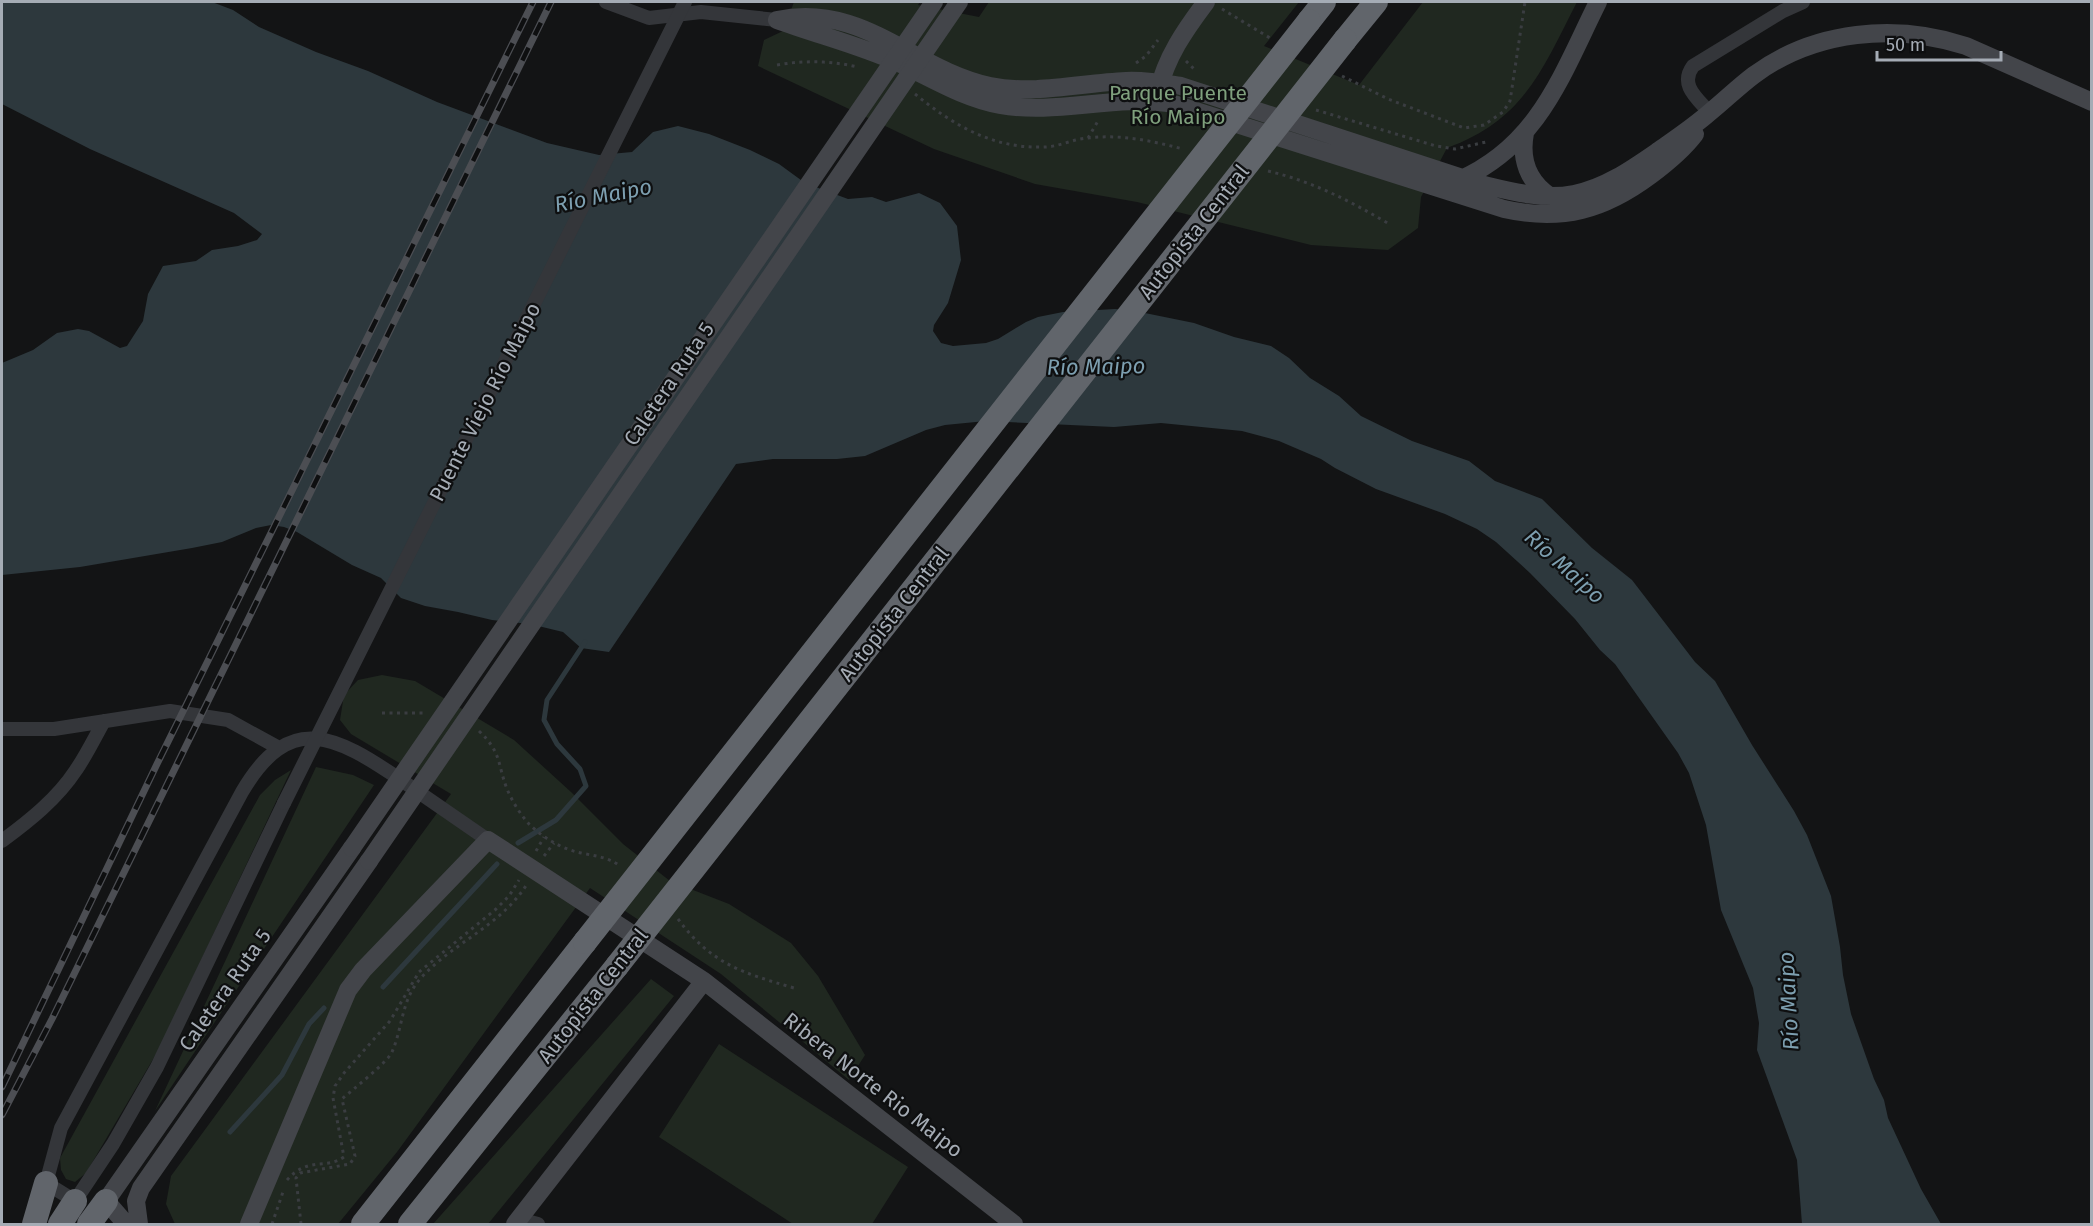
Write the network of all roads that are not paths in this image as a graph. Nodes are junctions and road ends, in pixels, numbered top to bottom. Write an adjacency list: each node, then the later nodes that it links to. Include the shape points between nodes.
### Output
1 (606, 2): 11 (street, via 649,18 701,12)
2 (685, 2): 27 (street, Puente Viejo Río Maipo, bridge, via 284,803 157,1067)
3 (784, 2): 11 (main road)
4 (934, 2): 28 (main road, Caletera Ruta 5, bridge)
5 (959, 2): 34 (main road, Caletera Ruta 5, bridge, via 141,1188 136,1201)
6 (1324, 2): 36 (highway, Autopista Central, bridge)
7 (1376, 2): 37 (highway, Autopista Central, bridge)
8 (1598, 2): 16 (main road, via 1551,95)
9 (1803, 2): 15 (street, via 1693,66 1687,76 1689,89)
10 (1212, 4): 12 (main road, via 1172,52)
11 (777, 20): 12 (main road, via 809,16 854,25 950,73 1010,89); 13 (main road, via 864,49 952,90 999,105 1041,108)
12 (1160, 82): 13 (main road); 17 (main road)
13 (1157, 101): 18 (main road)
14 (2091, 102): 15 (main road, via 1966,46 1928,35 1888,32 1847,37 1787,56 1755,74)
15 (1710, 112): 18 (main road, via 1691,139 1660,168 1615,198 1588,209 1557,215 1523,213); 19 (main road, via 1634,169 1585,192)
16 (1525, 133): 17 (main road, via 1499,157); 19 (main road, via 1527,171)
17 (1465, 178): 18 (main road); 19 (main road, via 1505,190)
18 (1441, 188)
19 (1551, 197)
20 (104, 721): 21 (street, via 54,729); 22 (street, via 170,711 198,715 228,720); 24 (street, via 76,771 53,799)
21 (2, 729)
22 (279, 748): 23 (street, via 312,738 350,748); 26 (street, via 252,775 129,999 61,1128)
23 (488, 840): 25 (main road); 35 (main road, via 348,990)
24 (2, 841)
25 (704, 981): 29 (main road); 39 (main road, Ribera Norte Rio Maipo)
26 (46, 1183): 27 (street); 30 (highway)
27 (75, 1201): 31 (highway)
28 (106, 1201): 32 (highway); 33 (main road)
29 (517, 1222): 38 (street)
30 (34, 1224)
31 (60, 1224)
32 (89, 1224)
33 (126, 1224)
34 (139, 1224)
35 (249, 1224)
36 (363, 1224)
37 (410, 1224)
38 (538, 1224)
39 (1014, 1224)

